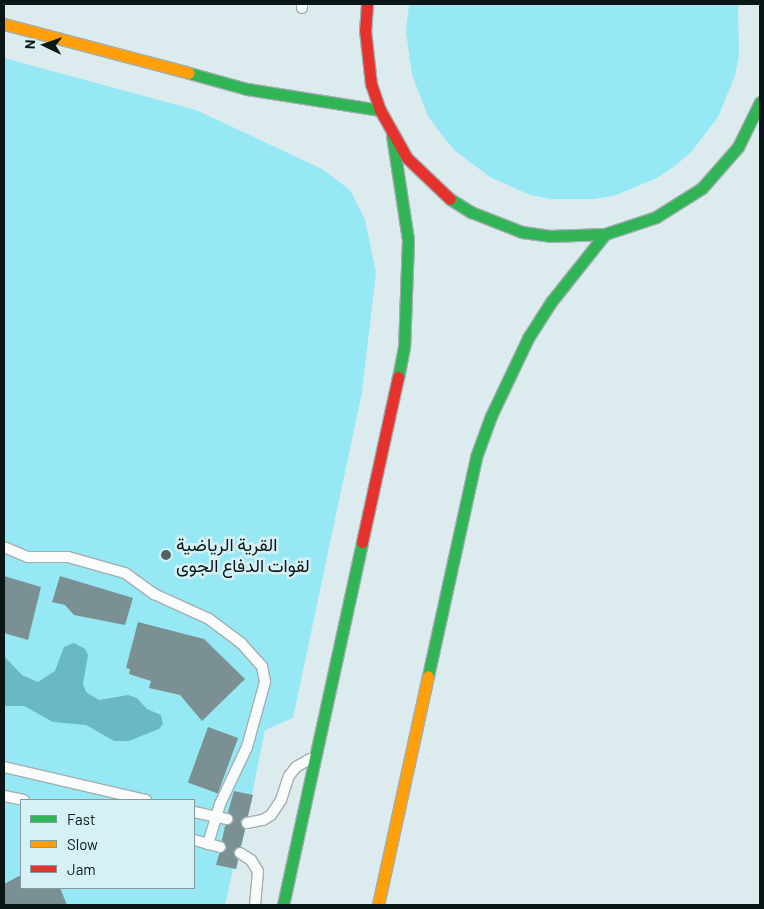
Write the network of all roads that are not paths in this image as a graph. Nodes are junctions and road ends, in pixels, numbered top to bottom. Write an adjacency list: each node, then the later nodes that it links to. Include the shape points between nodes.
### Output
1 (367, 4): 4 (street, via 367,57)
2 (4, 24): 4 (street, via 248,89)
3 (760, 102): 6 (street, via 738,147 702,188 656,217)
4 (380, 110): 5 (street)
5 (392, 134): 6 (street, via 426,178 479,216 522,232 550,236); 8 (street, via 408,240 404,347)
6 (605, 234): 23 (street, via 551,302 528,338 508,376 479,449)
7 (4, 547): 14 (lane, via 28,557 68,557 125,573 154,594 209,619 242,643 258,661 265,682 242,759)
8 (316, 757): 16 (lane, via 296,767 271,815); 22 (street)
9 (4, 767): 12 (lane)
10 (4, 796): 11 (lane)
11 (20, 799)
12 (142, 799)
13 (195, 812): 14 (lane)
14 (215, 817): 15 (lane); 18 (lane)
15 (226, 818)
16 (247, 823)
17 (195, 840): 18 (lane)
18 (208, 844): 19 (lane)
19 (220, 847)
20 (240, 853): 21 (lane, via 251,860 258,871)
21 (255, 905)
22 (283, 905)
23 (378, 905)

